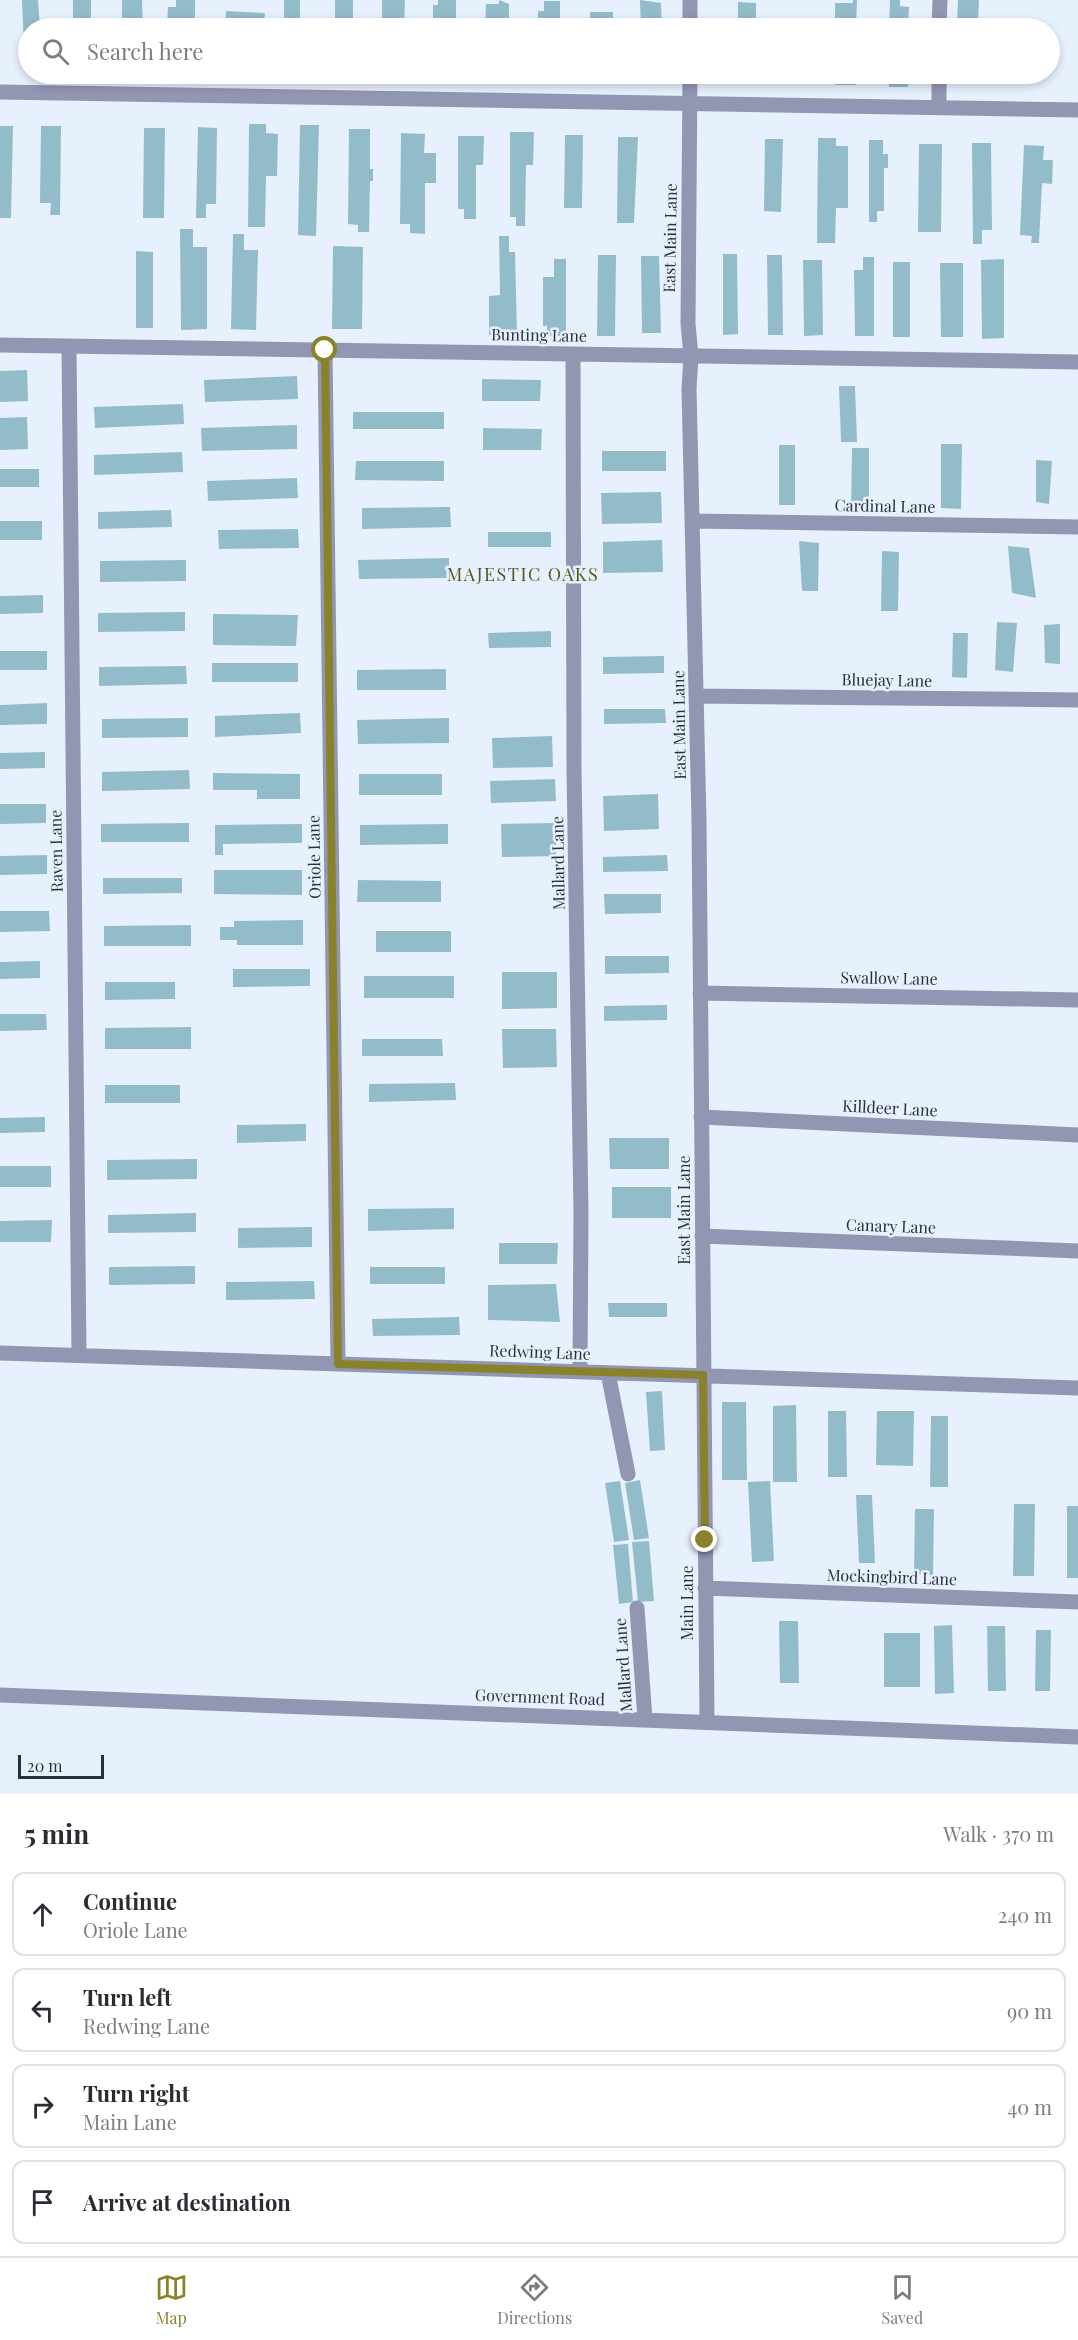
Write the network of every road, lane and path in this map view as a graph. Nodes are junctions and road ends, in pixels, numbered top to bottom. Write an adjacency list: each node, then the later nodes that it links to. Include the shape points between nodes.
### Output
1 (690, 0): 3 (street)
2 (940, 0): 4 (street)
3 (690, 18)
4 (939, 18)
5 (690, 84): 8 (street, East Main Lane)
6 (939, 84): 9 (street)
7 (0, 92): 8 (street)
8 (690, 103): 9 (street); 15 (street, East Main Lane)
9 (939, 107): 10 (street)
10 (1078, 110)
11 (0, 345): 12 (street, Bunting Lane)
12 (69, 346): 13 (street, Bunting Lane); 28 (street, Raven Lane)
13 (325, 350): 14 (street, Bunting Lane); 29 (street, Oriole Lane)
14 (573, 354): 15 (street, Bunting Lane); 30 (street, Mallard Lane)
15 (691, 356): 16 (street, Bunting Lane); 17 (street, East Main Lane)
16 (1078, 362)
17 (692, 521): 18 (street, Cardinal Lane); 19 (street, East Main Lane)
18 (1078, 526)
19 (696, 696): 20 (street, Bluejay Lane); 21 (street, East Main Lane)
20 (1078, 700)
21 (700, 993): 22 (street, Swallow Lane); 23 (street, East Main Lane)
22 (1078, 1000)
23 (701, 1117): 24 (street, Killdeer Lane); 25 (street, East Main Lane)
24 (1078, 1135)
25 (702, 1236): 26 (street, Canary Lane); 32 (street, East Main Lane)
26 (1078, 1251)
27 (0, 1353): 28 (street, Redwing Lane)
28 (79, 1355): 29 (street, Redwing Lane)
29 (338, 1364): 30 (street, Redwing Lane)
30 (580, 1371): 31 (street, Redwing Lane)
31 (608, 1373): 32 (street, Redwing Lane); 34 (street)
32 (703, 1375): 33 (street, Redwing Lane); 35 (street, Main Lane)
33 (1078, 1388)
34 (628, 1474)
35 (705, 1588): 36 (street, Mockingbird Lane); 40 (street, Main Lane)
36 (1078, 1602)
37 (637, 1608): 39 (street, Mallard Lane)
38 (0, 1695): 39 (street, Government Road)
39 (645, 1719): 40 (street, Government Road)
40 (707, 1721): 41 (street, Government Road)
41 (1078, 1737)

